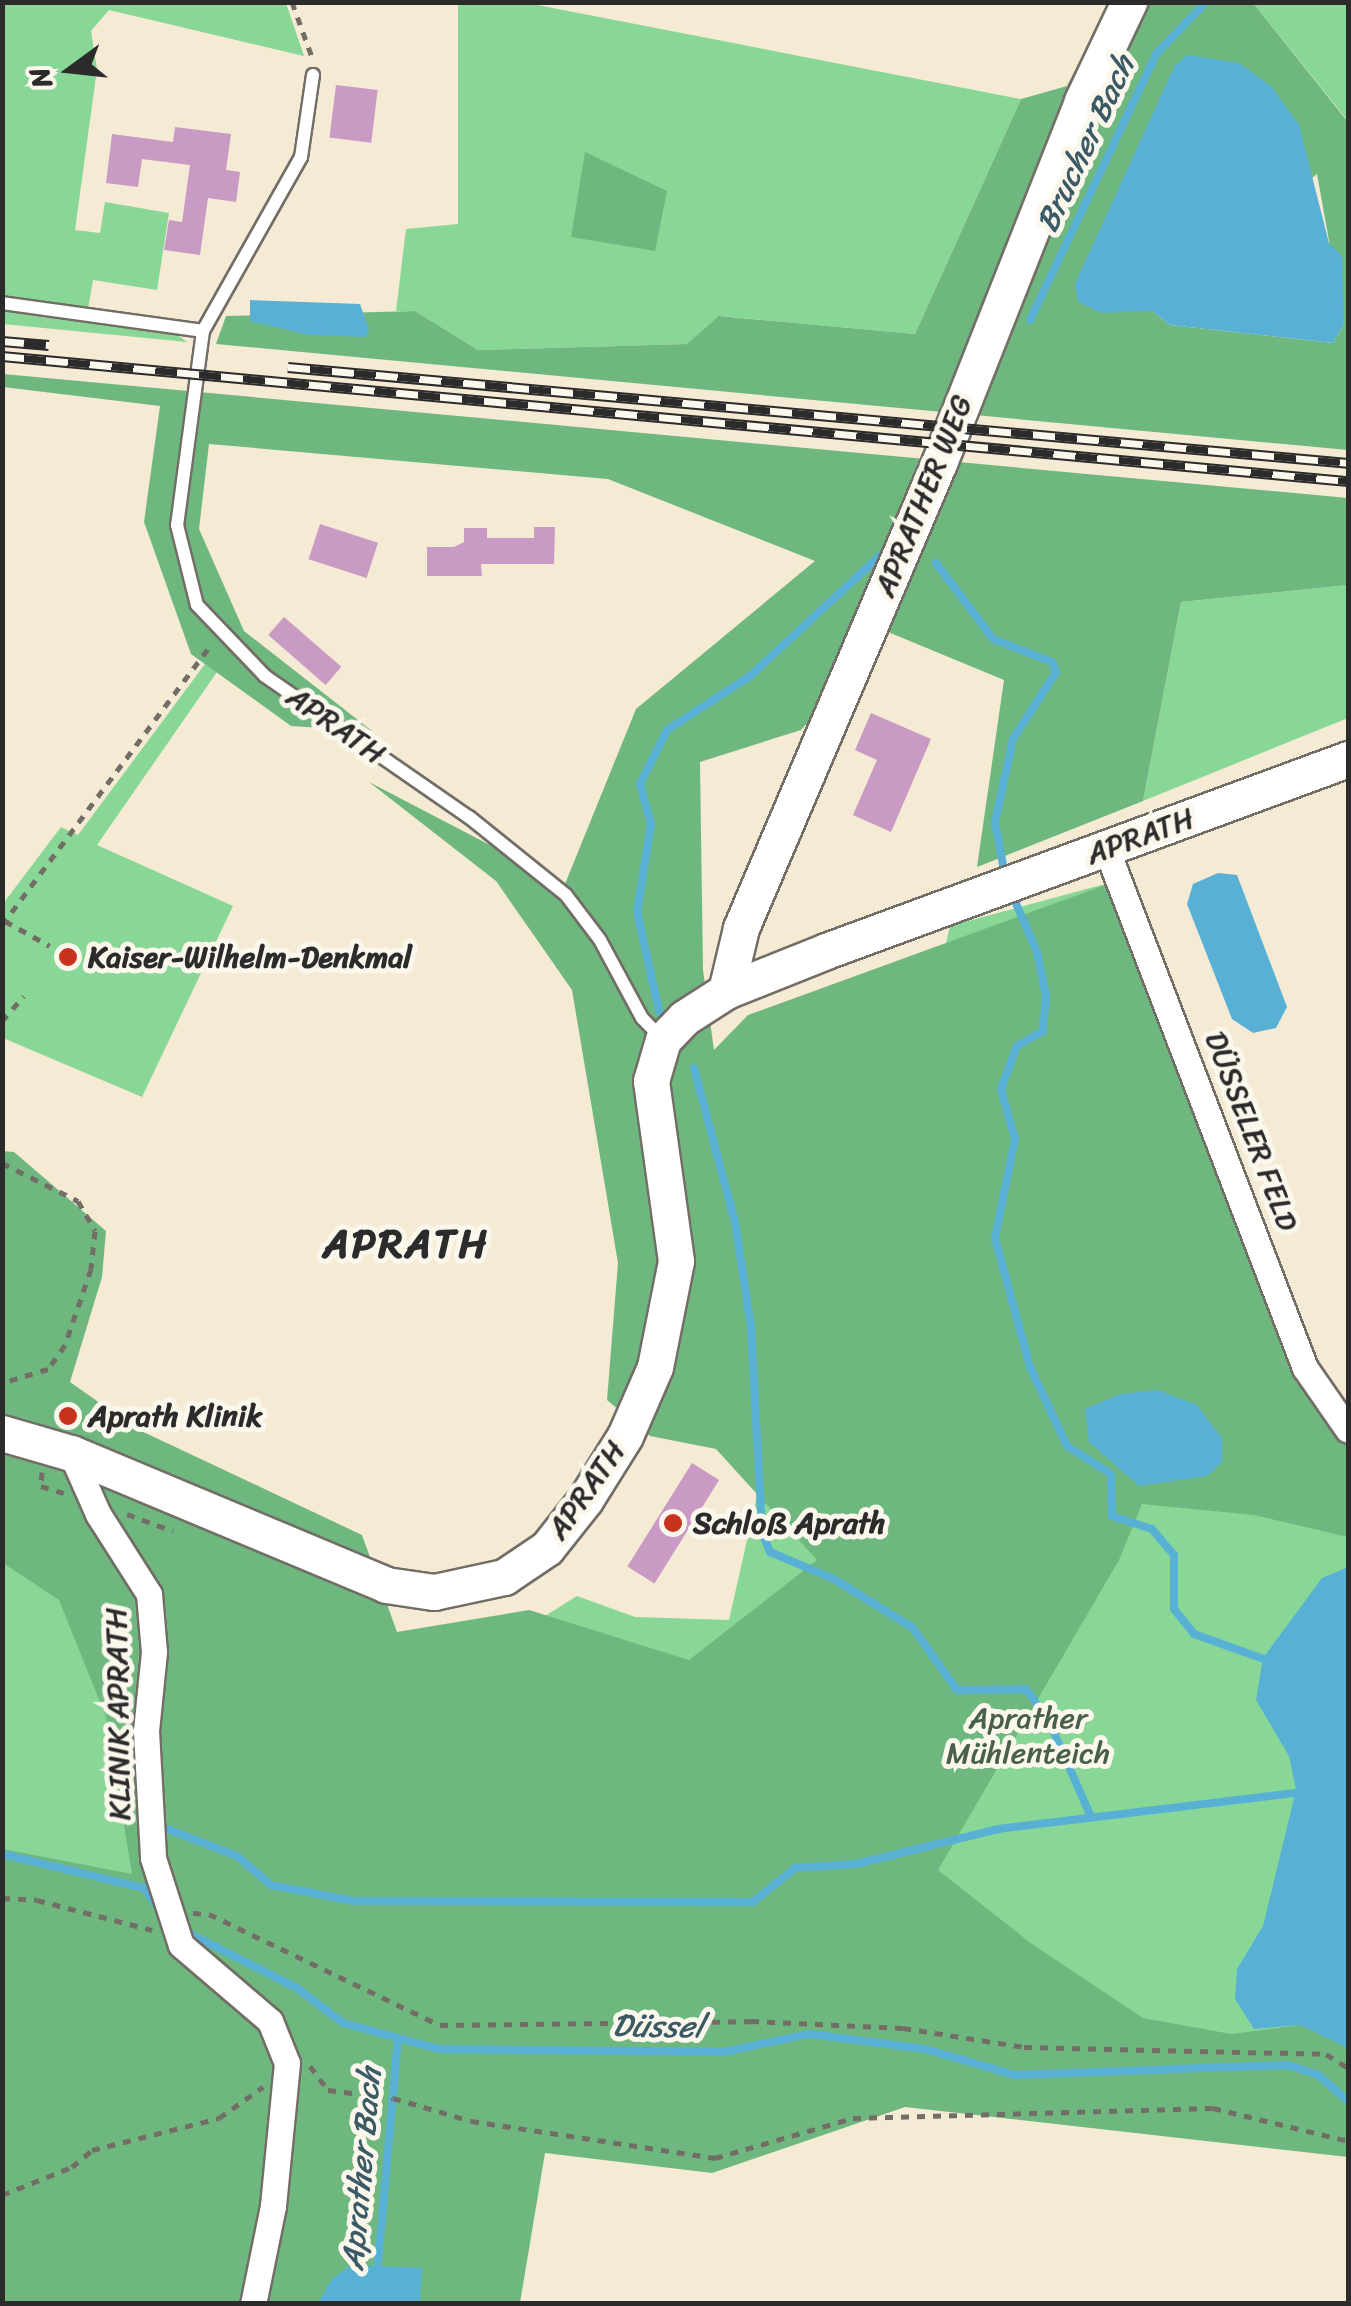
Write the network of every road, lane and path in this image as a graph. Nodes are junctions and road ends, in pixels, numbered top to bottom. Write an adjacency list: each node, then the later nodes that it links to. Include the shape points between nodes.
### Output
1 (292, 2): 3 (path)
2 (1129, 2): 11 (main road, APRATHER WEG, via 740,928)
3 (313, 75): 5 (lane, via 301,157)
4 (2, 303): 5 (lane)
5 (203, 332): 6 (lane, APRATH, via 177,526 197,605)
6 (219, 634): 9 (path); 14 (lane, APRATH, via 264,676 538,868 600,940 642,1018)
7 (1348, 758): 8 (main road, APRATH)
8 (1106, 848): 11 (main road, APRATH); 17 (street, DÜSSELER FELD, via 1306,1368)
9 (4, 923): 10 (path)
10 (50, 946)
11 (726, 992): 14 (main road, APRATH)
12 (24, 996): 13 (path)
13 (2, 1021)
14 (663, 1040): 19 (main road, APRATH, via 654,1060 652,1110 673,1213 670,1310 625,1436 547,1548 504,1577 468,1588 386,1585)
15 (2, 1164): 16 (path, via 78,1201 95,1231 91,1269 65,1345 48,1369)
16 (2, 1383)
17 (1348, 1430)
18 (2, 1434): 19 (main road, APRATH)
19 (71, 1453): 20 (street, KLINIK APRATH)
20 (92, 1502): 21 (path); 23 (street, KLINIK APRATH, via 149,1594 154,1652 146,1731 153,1858)
21 (177, 1532)
22 (2, 1898): 24 (path, via 137,1923)
23 (171, 1912): 24 (street, KLINIK APRATH); 25 (path, via 209,1914 440,2025 770,2022 902,2028 1024,2047 1326,2054)
24 (181, 1945): 26 (street, via 270,2021)
25 (1348, 2068)
26 (298, 2071): 27 (path, via 328,2090 393,2098 470,2121 715,2158 853,2118 1213,2108); 28 (path, via 249,2091 218,2118 92,2150 72,2167); 29 (street)
27 (1348, 2140)
28 (2, 2195)
29 (252, 2304)

